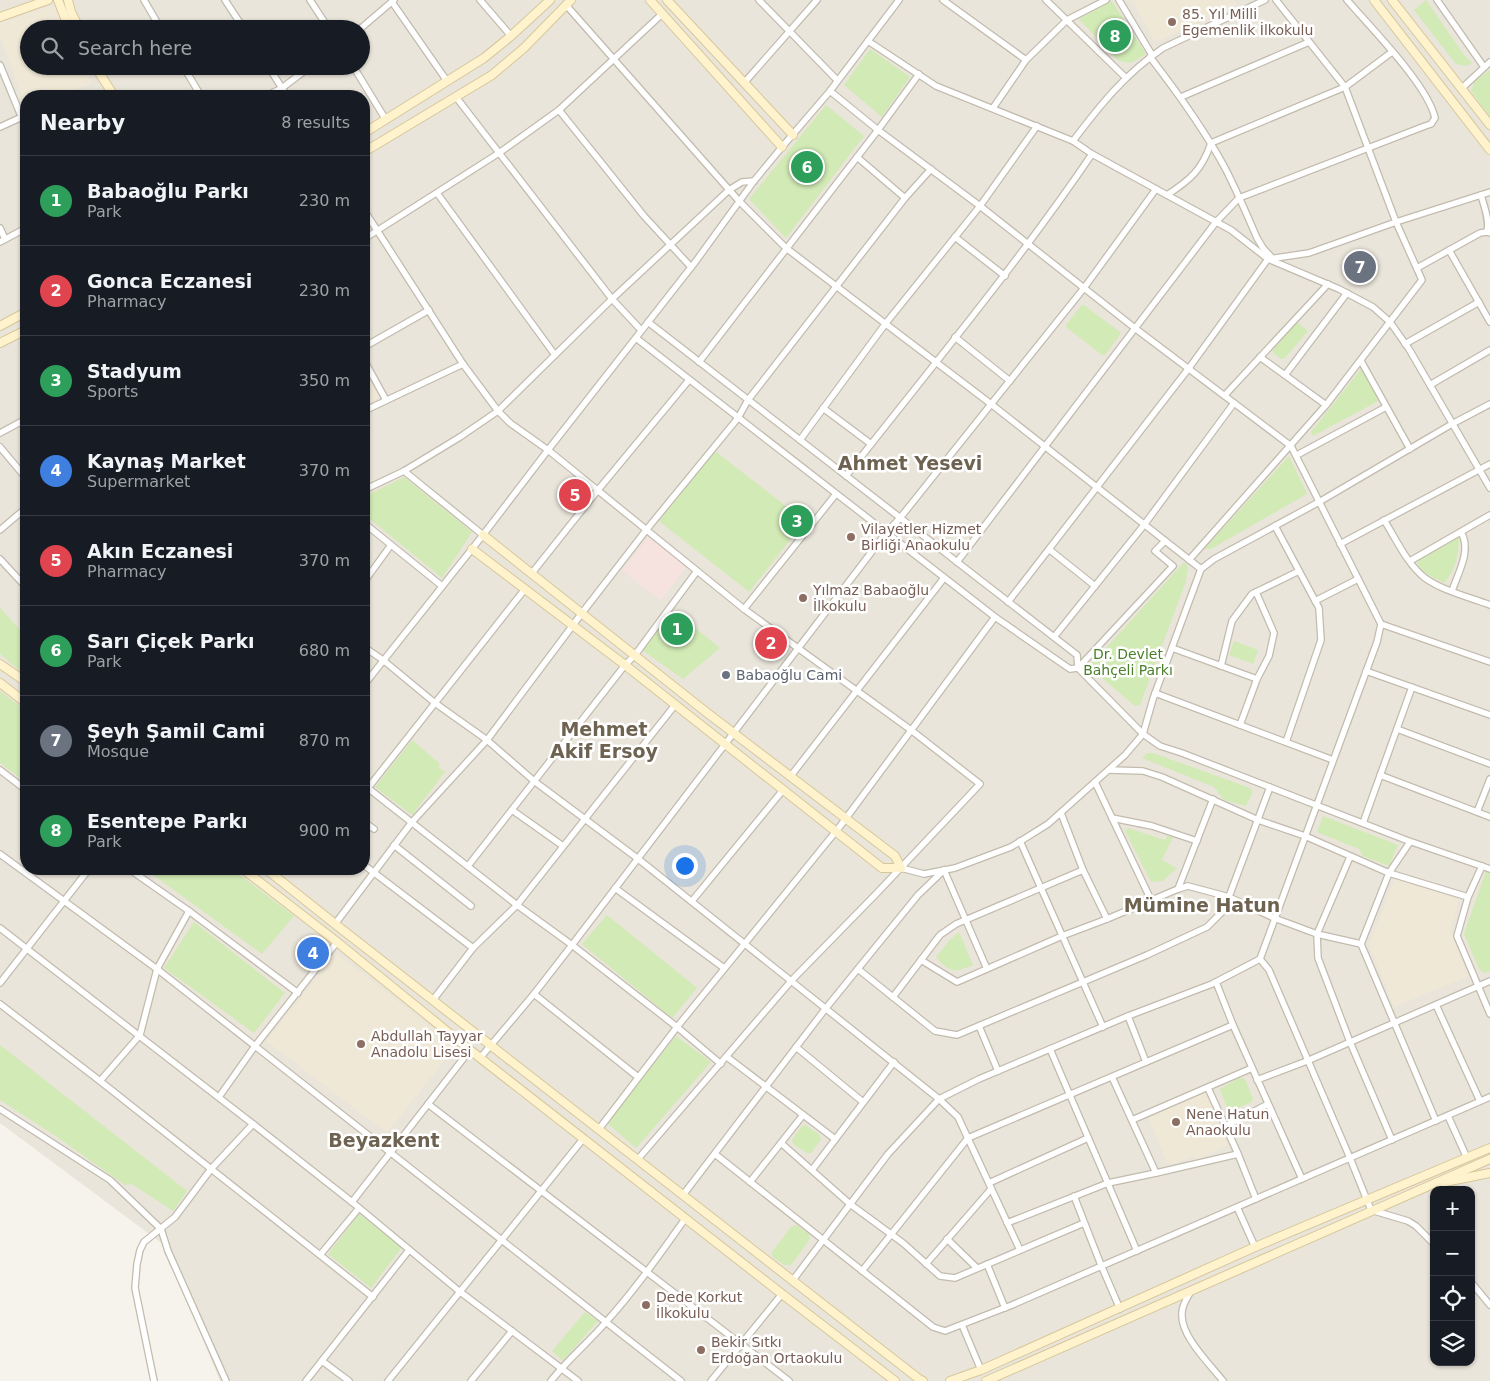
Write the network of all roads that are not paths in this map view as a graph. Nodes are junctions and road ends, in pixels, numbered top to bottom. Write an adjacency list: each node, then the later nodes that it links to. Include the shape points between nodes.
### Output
1 (48, 0): 27 (street)
2 (58, 0): 28 (street)
3 (68, 0): 29 (street)
4 (144, 0): 30 (street)
5 (225, 0): 31 (street)
6 (310, 0): 32 (street)
7 (480, 0): 36 (street)
8 (550, 0): 36 (street)
9 (650, 0): 26 (street)
10 (759, 0): 35 (street)
11 (817, 0): 35 (street)
12 (899, 0): 37 (street)
13 (943, 0): 42 (street)
14 (1046, 0): 33 (street)
15 (1106, 0): 33 (street)
16 (1119, 0): 40 (street)
17 (1265, 0): 40 (street)
18 (1276, 0): 38 (street)
19 (1347, 0): 39 (street)
20 (1374, 0): 83 (street)
21 (1392, 0): 58 (street)
22 (1437, 0): 45 (street)
23 (393, 1): 34 (street); 54 (street)
24 (568, 2): 41 (street); 65 (street, via 524,48 492,75)
25 (672, 2): 55 (street)
26 (662, 14): 41 (street); 80 (street)
27 (0, 17)
28 (66, 20)
29 (75, 20)
30 (156, 20)
31 (238, 20)
32 (323, 20)
33 (1067, 20): 42 (street); 52 (street)
34 (370, 21)
35 (790, 32): 53 (street); 55 (street)
36 (511, 36): 54 (street)
37 (868, 41): 46 (street); 53 (street)
38 (1309, 42): 56 (street); 66 (street)
39 (1392, 52): 56 (street); 82 (street, via 1428,100 1435,118 1431,124)
40 (1151, 56): 52 (street); 66 (street)
41 (614, 60): 68 (street); 90 (street)
42 (1026, 60): 67 (street)
43 (1490, 62): 45 (street)
44 (0, 65): 69 (street)
45 (1484, 67): 58 (street)
46 (919, 74): 67 (street, via 936,86); 76 (street)
47 (102, 75): 59 (street)
48 (188, 75): 60 (street)
49 (274, 75): 57 (street)
50 (299, 75): 57 (street)
51 (358, 75): 62 (street)
52 (1125, 77): 78 (street)
53 (837, 80): 63 (street)
54 (447, 81): 71 (street)
55 (744, 83): 77 (street)
56 (1345, 87): 79 (street); 82 (street)
57 (282, 88): 61 (street)
58 (1462, 89): 72 (street)
59 (111, 90)
60 (197, 90)
61 (278, 90)
62 (368, 90)
63 (830, 91): 76 (street); 77 (street)
64 (370, 94): 71 (street)
65 (456, 97): 81 (street); 84 (street)
66 (1181, 97): 79 (street)
67 (993, 108): 73 (street)
68 (559, 110): 84 (street); 110 (street)
69 (20, 112)
70 (20, 118): 74 (street)
71 (386, 120): 75 (street)
72 (1490, 125)
73 (1037, 126): 78 (street); 98 (street)
74 (0, 127)
75 (370, 129)
76 (878, 130): 86 (street); 87 (street)
77 (793, 135): 80 (street)
78 (1073, 141): 85 (street)
79 (1211, 143): 93 (street, via 1198,170); 96 (street)
80 (782, 146): 88 (street)
81 (370, 148)
82 (1370, 149): 96 (street); 101 (street)
83 (1490, 150)
84 (499, 153): 92 (street); 121 (street)
85 (1092, 154): 89 (street); 109 (street)
86 (857, 157): 95 (street); 111 (street)
87 (931, 169): 95 (street); 98 (street)
88 (754, 181): 90 (street, via 742,182); 97 (street)
89 (1156, 189): 93 (street); 119 (street)
90 (729, 190): 97 (street); 110 (street)
91 (1490, 192): 94 (street)
92 (437, 193): 104 (street); 139 (street)
93 (1167, 194): 100 (street)
94 (1481, 195): 101 (street); 105 (street, via 1490,221)
95 (905, 198): 118 (street)
96 (1239, 198): 100 (street); 113 (street)
97 (739, 202): 111 (street); 114 (street)
98 (980, 206): 107 (street); 109 (street)
99 (370, 219): 104 (street)
100 (1216, 222): 113 (street); 130 (street)
101 (1396, 222): 113 (street, via 1309,253); 115 (street)
102 (0, 228): 108 (street)
103 (20, 231): 108 (street)
104 (378, 231): 106 (street); 123 (street)
105 (1488, 232): 112 (street)
106 (370, 236)
107 (955, 237): 116 (street); 128 (street)
108 (2, 241)
109 (1027, 243): 116 (street); 119 (street)
110 (670, 245): 114 (street); 121 (street)
111 (786, 248): 118 (street); 143 (street)
112 (1449, 250): 115 (street); 122 (street)
113 (1271, 259): 117 (street); 145 (street)
114 (692, 267): 125 (street)
115 (1417, 268): 126 (street, via 1422,280)
116 (1005, 276): 133 (street)
117 (1328, 284): 120 (street); 140 (street)
118 (837, 286): 128 (street); 153 (street)
119 (1084, 288): 130 (street); 149 (street)
120 (1347, 293): 126 (street, via 1373,307); 147 (street)
121 (612, 299): 131 (street); 139 (street)
122 (1479, 302): 127 (street); 137 (street)
123 (429, 310): 136 (street); 144 (street)
124 (20, 315): 129 (street)
125 (648, 322): 131 (street); 143 (street)
126 (1390, 322): 137 (street); 142 (street)
127 (1490, 322)
128 (886, 323): 141 (street); 160 (street)
129 (0, 326)
130 (1136, 329): 145 (street); 168 (street)
131 (641, 330): 134 (street)
132 (20, 333): 135 (street)
133 (955, 337): 141 (street); 149 (street)
134 (636, 338): 148 (street); 172 (street)
135 (0, 343)
136 (370, 344)
137 (1405, 344): 150 (street)
138 (1490, 350): 150 (street)
139 (555, 355): 161 (street)
140 (1260, 357): 147 (street); 151 (street)
141 (936, 361): 155 (street); 167 (street)
142 (1360, 361): 157 (street); 158 (street)
143 (700, 362): 153 (street)
144 (463, 364): 152 (street); 161 (street)
145 (1189, 368): 151 (street); 180 (street)
146 (370, 371): 152 (street)
147 (1285, 375): 157 (street)
148 (689, 380): 162 (street); 182 (street)
149 (1010, 381): 155 (street)
150 (1430, 385): 164 (street)
151 (1225, 395): 154 (street)
152 (386, 400): 159 (street)
153 (748, 400): 162 (street); 166 (street)
154 (1234, 402): 169 (street); 189 (street)
155 (991, 404): 168 (street); 187 (street)
156 (1490, 404): 164 (street)
157 (1326, 406): 169 (street)
158 (1386, 407): 171 (street); 173 (street)
159 (370, 408)
160 (823, 408): 166 (street); 167 (street)
161 (498, 410): 172 (street, via 510,423); 175 (street)
162 (738, 418): 183 (street); 193 (street)
163 (20, 422): 165 (street)
164 (1452, 424): 171 (street); 176 (street)
165 (0, 433)
166 (800, 440): 178 (street)
167 (871, 444): 178 (street)
168 (1044, 446): 180 (street); 205 (street)
169 (1291, 446): 173 (street); 203 (street)
170 (0, 447): 177 (street)
171 (1410, 449): 184 (street)
172 (548, 450): 182 (street); 196 (street)
173 (1296, 454): 184 (street)
174 (1490, 464): 176 (street)
175 (404, 470): 179 (street); 196 (street)
176 (1479, 470): 181 (street); 188 (street)
177 (20, 471)
178 (846, 476): 187 (street)
179 (370, 487)
180 (1098, 488): 189 (street); 201 (street)
181 (1490, 488)
182 (598, 490): 193 (street); 209 (street)
183 (836, 494): 195 (street); 222 (street)
184 (1319, 502): 190 (street); 198 (street)
185 (20, 513): 192 (street)
186 (1490, 515): 194 (street)
187 (900, 518): 195 (street); 205 (street)
188 (1384, 520): 198 (street); 204 (street)
189 (1144, 525): 197 (street); 215 (street)
190 (1275, 526): 206 (street); 207 (street)
191 (370, 528): 199 (street)
192 (0, 530)
193 (647, 530): 208 (street); 223 (street)
194 (1461, 532): 204 (street); 217 (street, via 1465,551)
195 (886, 533): 211 (street); 228 (street)
196 (484, 534): 200 (street); 209 (street)
197 (1165, 541): 203 (street); 237 (street, via 1155,551 1173,566)
198 (1340, 544): 212 (street)
199 (391, 546): 210 (street); 214 (street)
200 (472, 548): 214 (street); 216 (street)
201 (1050, 550): 215 (street); 220 (street)
202 (0, 559): 213 (street)
203 (1189, 560): 206 (street)
204 (1410, 561): 217 (street, via 1424,577)
205 (957, 562): 220 (street)
206 (1201, 569): 229 (street)
207 (1299, 570): 218 (street); 219 (street)
208 (698, 571): 222 (street); 231 (street)
209 (532, 573): 223 (street)
210 (370, 574)
211 (944, 578): 224 (street); 244 (street)
212 (1358, 580): 219 (street); 225 (street)
213 (20, 581)
214 (442, 586): 232 (street)
215 (1096, 586): 227 (street)
216 (525, 589): 226 (street); 247 (street)
217 (1452, 591): 221 (street)
218 (1256, 592): 236 (street, via 1232,621); 241 (street, via 1274,633 1269,656)
219 (1315, 601): 256 (street, via 1319,608 1321,640)
220 (1008, 602): 227 (street)
221 (1490, 605)
222 (744, 609): 228 (street)
223 (582, 613): 226 (street); 231 (street)
224 (995, 617): 237 (street, via 1058,662 1070,669); 252 (street)
225 (1381, 624): 233 (street); 238 (street)
226 (573, 626): 235 (street); 255 (street)
227 (1054, 638): 237 (street, via 1077,655)
228 (797, 648): 244 (street); 253 (street)
229 (1172, 648): 236 (street); 245 (street)
230 (370, 651): 232 (street)
231 (635, 656): 235 (street); 253 (street)
232 (384, 660): 240 (street); 247 (street)
233 (1490, 662)
234 (0, 664): 239 (street)
235 (625, 665): 248 (street); 266 (street)
236 (1221, 666): 241 (street)
237 (1078, 668): 254 (street)
238 (1366, 671): 243 (street); 258 (street)
239 (20, 678)
240 (370, 678)
241 (1258, 679): 250 (street)
242 (0, 682): 246 (street)
243 (1412, 687): 249 (street); 251 (street)
244 (857, 692): 252 (street); 263 (street)
245 (1155, 693): 250 (street); 254 (street)
246 (20, 697)
247 (435, 703): 255 (street); 265 (street)
248 (675, 705): 257 (street); 279 (street)
249 (1490, 715)
250 (1240, 725): 256 (street)
251 (1397, 729): 259 (street); 262 (street)
252 (910, 730): 280 (street); 298 (street, via 980,784)
253 (734, 733): 257 (street); 263 (street)
254 (1143, 734): 261 (street); 269 (street, via 1160,746)
255 (487, 740): 266 (street); 282 (street)
256 (1286, 742): 258 (street)
257 (726, 745): 271 (street); 295 (street)
258 (1333, 760): 273 (street)
259 (1490, 764)
260 (0, 770): 268 (street)
261 (1109, 770): 267 (street); 272 (street, via 1143,771)
262 (1380, 775): 275 (street); 283 (street)
263 (790, 777): 280 (street)
264 (1490, 779): 275 (street)
265 (370, 781)
266 (534, 781): 274 (street); 279 (street)
267 (1095, 782): 276 (street); 278 (street)
268 (20, 785)
269 (1270, 787): 273 (street); 281 (street)
270 (370, 789): 282 (street)
271 (783, 790): 286 (street); 318 (street)
272 (1213, 799): 281 (street); 289 (street)
273 (1316, 805): 283 (street); 287 (street)
274 (512, 810): 292 (street); 296 (street)
275 (1477, 812): 277 (street)
276 (1060, 813): 288 (street); 302 (street)
277 (1490, 817)
278 (1112, 818): 289 (street, via 1152,826); 317 (street)
279 (584, 819): 292 (street); 295 (street)
280 (846, 819): 286 (street); 298 (street, via 895,856)
281 (1258, 820): 287 (street); 315 (street)
282 (412, 822): 291 (street); 296 (street)
283 (1363, 823): 290 (street)
284 (370, 826): 285 (street)
285 (374, 829)
286 (836, 831): 298 (street, via 882,868); 331 (street)
287 (1305, 836): 294 (street); 323 (street)
288 (1020, 841): 301 (street); 312 (street)
289 (1197, 841): 314 (street)
290 (1410, 842): 297 (street); 304 (street)
291 (394, 845): 303 (street); 321 (street)
292 (563, 846): 320 (street)
293 (0, 854): 299 (street)
294 (1350, 857): 304 (street); 328 (street)
295 (637, 858): 313 (street); 318 (street)
296 (468, 866): 320 (street)
297 (1482, 866): 300 (street); 316 (street)
298 (901, 868): 301 (street, via 924,874); 342 (street)
299 (20, 869)
300 (1490, 869)
301 (944, 870): 325 (street); 340 (street, via 918,895)
302 (1084, 870): 312 (street); 324 (street)
303 (372, 872): 311 (street); 334 (street)
304 (1389, 873): 316 (street); 332 (street)
305 (28, 875): 319 (street)
306 (84, 875): 319 (street)
307 (138, 875): 322 (street)
308 (252, 875): 330 (street)
309 (274, 875): 326 (street)
310 (370, 875): 326 (street)
311 (370, 875)
312 (1041, 887): 325 (street); 329 (street)
313 (615, 888): 333 (street); 338 (street)
314 (1178, 889): 315 (street, via 1188,886); 317 (street)
315 (1229, 897): 323 (street); 344 (street, via 1224,910 1207,927)
316 (1468, 897): 347 (street, via 1458,936)
317 (1151, 900): 324 (street)
318 (692, 901): 331 (street)
319 (64, 902): 335 (street); 339 (street)
320 (517, 905): 333 (street); 334 (street)
321 (471, 906)
322 (189, 910): 339 (street); 348 (street)
323 (1274, 918): 328 (street); 337 (street)
324 (1107, 919): 329 (street)
325 (964, 920): 336 (street, via 940,935); 341 (street)
326 (335, 924): 351 (street)
327 (0, 928): 335 (street)
328 (1317, 934): 332 (street); 363 (street, via 1318,958)
329 (1062, 936): 341 (street); 344 (street)
330 (338, 942): 348 (street); 368 (street)
331 (745, 943): 338 (street); 342 (street)
332 (1361, 944): 357 (street)
333 (572, 945): 349 (street); 360 (street)
334 (473, 948): 351 (street)
335 (26, 949): 346 (street); 362 (street)
336 (921, 960): 341 (street, via 957,982); 350 (street)
337 (1260, 960): 345 (street); 371 (street, via 1269,970)
338 (724, 968): 360 (street)
339 (156, 969): 362 (street); 365 (street)
340 (858, 969): 350 (street); 354 (street)
341 (986, 969)
342 (792, 980): 354 (street); 369 (street)
343 (1490, 981): 347 (street)
344 (1082, 982): 359 (street); 361 (street)
345 (1216, 982): 356 (street); 358 (street)
346 (0, 983)
347 (1478, 986): 353 (street); 355 (street)
348 (298, 993): 365 (street)
349 (534, 994): 364 (street); 378 (street)
350 (893, 997): 359 (street, via 935,1031 957,1035)
351 (433, 1000): 364 (street)
352 (0, 1004): 380 (street)
353 (1436, 1005): 357 (street); 388 (street)
354 (826, 1008): 366 (street); 372 (street)
355 (1490, 1014)
356 (1128, 1016): 361 (street); 373 (street)
357 (1395, 1022): 363 (street); 395 (street)
358 (1233, 1025): 373 (street); 375 (street)
359 (979, 1026): 376 (street)
360 (677, 1027): 374 (street); 378 (street)
361 (1103, 1027): 367 (street)
362 (140, 1035): 380 (street); 384 (street)
363 (1350, 1042): 371 (street); 403 (street)
364 (490, 1045): 370 (street); 398 (street)
365 (254, 1046): 384 (street); 406 (street)
366 (796, 1047): 381 (street); 387 (street)
367 (1050, 1049): 376 (street); 383 (street)
368 (470, 1050): 370 (street); 389 (street)
369 (727, 1057): 374 (street); 381 (street)
370 (480, 1058): 401 (street)
371 (1307, 1061): 379 (street); 409 (street)
372 (894, 1062): 386 (street); 387 (street)
373 (1146, 1062): 377 (street)
374 (721, 1064): 411 (street)
375 (1252, 1068): 379 (street); 382 (street)
376 (998, 1071): 386 (street)
377 (1112, 1077): 383 (street); 394 (street)
378 (638, 1078): 398 (street)
379 (1258, 1080): 390 (street)
380 (100, 1081): 413 (street)
381 (766, 1087): 392 (street); 407 (street)
382 (1208, 1088): 394 (street); 397 (street)
383 (1070, 1095): 399 (street); 400 (street)
384 (219, 1097): 396 (street)
385 (1490, 1097): 388 (street)
386 (939, 1099): 399 (street, via 958,1117); 428 (street, via 888,1154)
387 (863, 1102): 402 (street)
388 (1480, 1102): 393 (street)
389 (428, 1104): 406 (street); 422 (street)
390 (1268, 1104): 397 (street); 417 (street)
391 (0, 1109): 435 (street, via 110,1180)
392 (803, 1115): 402 (street); 404 (street)
393 (1448, 1116): 395 (street); 410 (street)
394 (1132, 1120): 415 (street)
395 (1436, 1121): 403 (street)
396 (253, 1124): 413 (street); 427 (street)
397 (1226, 1126): 408 (street)
398 (598, 1128): 411 (street)
399 (968, 1138): 421 (street); 436 (street)
400 (1088, 1138): 419 (street); 421 (street)
401 (583, 1139): 422 (street); 432 (street)
402 (835, 1139): 414 (street)
403 (1392, 1140): 409 (street)
404 (781, 1143): 414 (street); 418 (street)
405 (1490, 1148): 410 (street)
406 (389, 1152): 427 (street); 438 (street)
407 (715, 1154): 418 (street); 423 (street)
408 (1238, 1154): 415 (street); 425 (street)
409 (1350, 1158): 417 (street); 426 (street)
410 (1467, 1158): 426 (street)
411 (638, 1159): 423 (street)
412 (1490, 1159): 420 (street)
413 (211, 1169): 435 (street, via 175,1217); 445 (street)
414 (812, 1170): 428 (street)
415 (1156, 1173): 419 (street)
416 (1490, 1173): 420 (street)
417 (1302, 1179): 425 (street)
418 (750, 1182): 439 (street)
419 (1108, 1183): 424 (street); 444 (street)
420 (1428, 1185): 431 (street)
421 (990, 1186): 434 (street); 437 (street)
422 (541, 1190): 438 (street); 451 (street)
423 (683, 1195): 452 (street)
424 (1074, 1196): 433 (street); 434 (street)
425 (1256, 1199): 429 (street)
426 (1367, 1200): 431 (street); 441 (street)
427 (352, 1202): 430 (street)
428 (850, 1204): 436 (street); 439 (street)
429 (1237, 1207): 441 (street); 444 (street)
430 (359, 1208): 442 (street); 445 (street)
431 (1371, 1210): 440 (street, via 1408,1221); 454 (street)
432 (686, 1219): 451 (street); 456 (street)
433 (1084, 1223): 443 (street); 448 (street)
434 (1007, 1224): 443 (street)
435 (161, 1229): 469 (street, via 144,1242 140,1250 135,1288); 470 (street, via 168,1252)
436 (891, 1234): 446 (street); 450 (street)
437 (947, 1239): 446 (street); 449 (street)
438 (501, 1240): 455 (street); 461 (street)
439 (823, 1240): 450 (street); 452 (street)
440 (1430, 1240)
441 (1255, 1247): 460 (street)
442 (409, 1250): 455 (street); 457 (street)
443 (1020, 1250): 447 (street)
444 (1137, 1251): 448 (street)
445 (320, 1255): 457 (street)
446 (926, 1264): 449 (street, via 940,1276 955,1278)
447 (987, 1264): 449 (street); 459 (street)
448 (1101, 1265): 459 (street); 460 (street)
449 (977, 1268)
450 (862, 1271): 462 (street, via 933,1327 946,1332)
451 (646, 1272): 461 (street); 464 (street)
452 (793, 1280): 480 (street)
453 (1475, 1287): 458 (street)
454 (1192, 1290): 482 (street); 483 (street, via 1184,1304 1182,1323 1187,1335)
455 (458, 1291): 463 (street); 473 (street)
456 (782, 1294): 464 (street); 468 (street)
457 (373, 1297): 465 (street)
458 (1490, 1305)
459 (1005, 1308): 462 (street)
460 (1120, 1309): 467 (street)
461 (606, 1322): 466 (street); 477 (street)
462 (962, 1325): 467 (street)
463 (512, 1331): 466 (street); 474 (street)
464 (741, 1345): 478 (street); 479 (street)
465 (322, 1361): 471 (street); 472 (street)
466 (561, 1367): 475 (street); 476 (street)
467 (981, 1370): 481 (street)
468 (892, 1380)
469 (154, 1381)
470 (226, 1381)
471 (306, 1381)
472 (349, 1381)
473 (388, 1381)
474 (471, 1381)
475 (550, 1381)
476 (578, 1381)
477 (681, 1381)
478 (712, 1381)
479 (789, 1381)
480 (924, 1381)
481 (950, 1381)
482 (986, 1381)
483 (1223, 1381)

